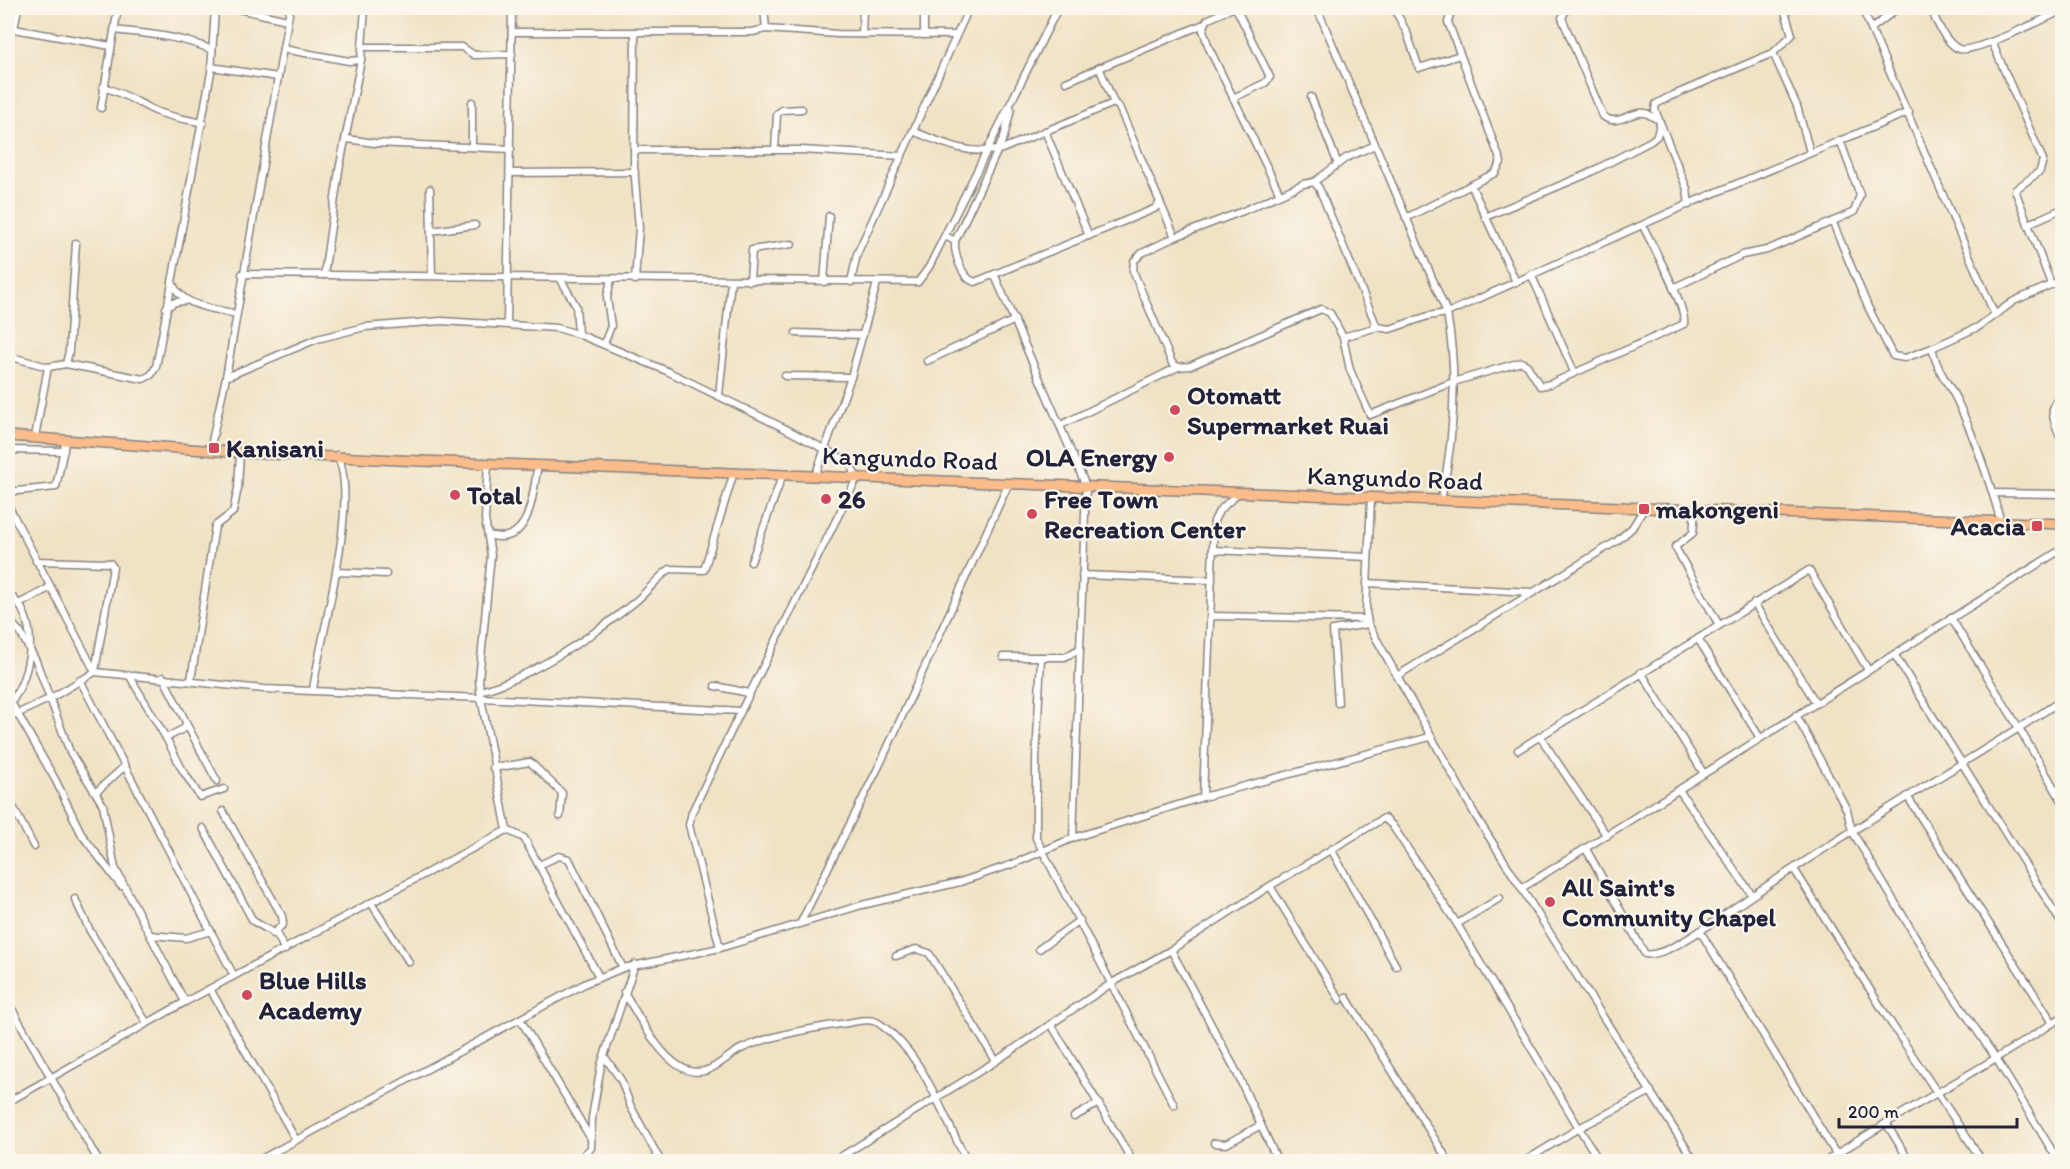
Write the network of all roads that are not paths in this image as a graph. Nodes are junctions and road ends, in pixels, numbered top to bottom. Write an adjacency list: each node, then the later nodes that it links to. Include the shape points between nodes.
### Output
1 (18, 8): 25 (street)
2 (118, 8): 28 (street)
3 (215, 8): 38 (street)
4 (234, 8): 23 (street)
5 (290, 8): 23 (street)
6 (365, 8): 36 (street)
7 (512, 8): 29 (street)
8 (764, 8): 26 (street)
9 (863, 8): 31 (street)
10 (924, 8): 32 (street)
11 (969, 8): 33 (street)
12 (1058, 8): 51 (street)
13 (1234, 8): 24 (street); 49 (street, via 1270,77)
14 (1317, 8): 62 (street)
15 (1394, 8): 41 (street, via 1419,68)
16 (1460, 8): 41 (street, via 1448,16)
17 (1567, 8): 56 (street, via 1562,18 1603,116 1617,120 1644,112)
18 (1784, 8): 39 (street, via 1792,35)
19 (1862, 8): 27 (street)
20 (1898, 8): 27 (street)
21 (1931, 8): 34 (street, via 1936,22 1961,50)
22 (2062, 10): 34 (street)
23 (287, 20): 37 (street)
24 (1204, 24): 44 (street); 49 (street, via 1209,48)
25 (11, 28): 35 (street)
26 (766, 29): 30 (street); 31 (street)
27 (1871, 29): 55 (street)
28 (114, 30): 35 (street); 38 (street, via 155,35)
29 (512, 32): 30 (street); 40 (street)
30 (634, 32): 65 (street)
31 (862, 34): 32 (street)
32 (924, 34): 33 (street)
33 (956, 35): 58 (street)
34 (1992, 42): 87 (street, via 2043,160 2040,171 2015,190)
35 (111, 46): 47 (street)
36 (363, 47): 40 (street, via 462,47 474,55); 42 (street)
37 (283, 49): 42 (street); 45 (street)
38 (212, 50): 43 (street)
39 (1773, 53): 56 (street, via 1656,104); 69 (street, via 1797,106)
40 (512, 54): 64 (street)
41 (1460, 55): 75 (street, via 1502,162 1495,173)
42 (361, 60): 60 (street)
43 (211, 67): 45 (street); 57 (street)
44 (1099, 67): 46 (street); 52 (street)
45 (278, 77): 97 (street)
46 (1066, 82)
47 (103, 87): 53 (street); 57 (street, via 174,117)
48 (1311, 97): 71 (street)
49 (1233, 98): 77 (street)
50 (472, 102): 63 (street)
51 (1012, 103): 67 (street, via 1009,124); 68 (street)
52 (1114, 103): 59 (street); 78 (street)
53 (101, 108)
54 (802, 109): 66 (street, via 777,114)
55 (1909, 112): 61 (street); 119 (street)
56 (1659, 121): 79 (street, via 1687,189); 84 (street, via 1657,136 1651,141 1585,175)
57 (202, 123): 109 (street)
58 (913, 131): 68 (street, via 960,149); 70 (street)
59 (1045, 131): 67 (street); 92 (street)
60 (347, 139): 63 (street); 99 (street)
61 (1840, 140): 69 (street); 86 (street, via 1860,199 1854,212)
62 (1375, 146): 71 (street); 85 (street)
63 (472, 147): 64 (street)
64 (511, 149): 73 (street)
65 (634, 150): 66 (street); 72 (street)
66 (774, 150): 70 (street)
67 (997, 150): 68 (street); 94 (street)
68 (987, 152): 91 (street)
69 (1810, 152): 79 (street)
70 (902, 156): 111 (street, via 857,254)
71 (1338, 164): 74 (street)
72 (635, 172): 73 (street); 105 (street, via 639,228)
73 (510, 173): 102 (street)
74 (1314, 182): 77 (street); 123 (street)
75 (1471, 185): 84 (street); 85 (street)
76 (430, 189): 90 (street)
77 (1280, 194): 93 (street)
78 (1160, 202): 80 (street); 82 (street)
79 (1689, 205): 89 (street)
80 (1154, 209): 82 (street); 92 (street)
81 (2062, 209): 87 (street)
82 (1164, 212): 93 (street)
83 (829, 216): 110 (street)
84 (1485, 217): 112 (street)
85 (1406, 218): 118 (street)
86 (1833, 223): 115 (street, via 1763,252 1742,255); 129 (street, via 1893,356 1905,358)
87 (2028, 224): 114 (street)
88 (475, 225): 90 (street)
89 (1643, 226): 98 (street); 115 (street)
90 (431, 231): 100 (street)
91 (945, 236): 94 (street); 113 (street, via 918,282)
92 (1089, 236): 101 (street)
93 (1174, 237): 134 (street, via 1136,256 1133,265 1172,363)
94 (955, 241): 101 (street, via 955,251 969,280)
95 (76, 243): 132 (street)
96 (792, 244): 108 (street, via 752,250)
97 (242, 274): 99 (street); 120 (street)
98 (1531, 274): 112 (street); 135 (street)
99 (324, 275): 100 (street)
100 (432, 276): 102 (street)
101 (995, 276): 121 (street)
102 (507, 277): 103 (street); 122 (street)
103 (560, 278): 104 (street); 125 (street, via 576,306)
104 (610, 279): 105 (street); 128 (street, via 607,298 611,326)
105 (635, 279): 107 (street)
106 (2062, 280): 114 (street)
107 (731, 281): 108 (street); 140 (street)
108 (750, 281): 110 (street)
109 (172, 282): 116 (street); 117 (street)
110 (824, 282): 111 (street)
111 (851, 282): 113 (street)
112 (1516, 282): 118 (street)
113 (877, 283): 126 (street)
114 (2050, 284): 119 (street)
115 (1673, 288): 135 (street, via 1685,321 1680,327)
116 (185, 301): 117 (street); 120 (street)
117 (166, 309): 132 (street, via 156,367 151,375 143,379)
118 (1447, 313): 123 (street, via 1387,330); 139 (street)
119 (1994, 313): 129 (street, via 1978,327)
120 (236, 314): 136 (street)
121 (1015, 320): 131 (street); 142 (street)
122 (507, 323): 125 (street); 136 (street, via 441,321 365,327 317,339)
123 (1377, 327): 127 (street)
124 (796, 333): 126 (street)
125 (578, 334): 128 (street)
126 (862, 335): 138 (street)
127 (1343, 338): 134 (street, via 1330,313 1321,309 1190,366); 139 (street, via 1350,370 1370,415)
128 (604, 344): 140 (street)
129 (1932, 348): 163 (street, via 1938,371 1960,406)
130 (8, 357): 133 (street)
131 (927, 361)
132 (66, 364): 133 (street)
133 (48, 367): 144 (street)
134 (1178, 367): 142 (street)
135 (1574, 372): 139 (street, via 1540,386 1527,364 1521,362)
136 (226, 376): 148 (street)
137 (784, 376): 138 (street)
138 (851, 376): 149 (street)
139 (1453, 382): 166 (street)
140 (718, 395): 149 (street)
141 (2062, 397): 146 (street, via 2052,409)
142 (1061, 425): 160 (street)
143 (8, 436): 144 (highway, Kangundo Road)
144 (35, 437): 145 (highway, Kangundo Road)
145 (66, 439): 148 (highway, Kangundo Road); 150 (street)
146 (2062, 442)
147 (8, 450): 150 (street)
148 (210, 450): 151 (highway, Kangundo Road)
149 (826, 450): 157 (street); 158 (street, via 849,462)
150 (64, 451): 161 (street, via 56,487)
151 (240, 452): 152 (highway, Kangundo Road); 205 (street, via 233,512 215,526 211,543)
152 (337, 455): 153 (highway, Kangundo Road); 178 (street, via 345,476)
153 (488, 463): 154 (highway, Kangundo Road); 172 (street)
154 (538, 465): 155 (highway, Kangundo Road); 172 (street, via 526,522 504,537)
155 (734, 472): 156 (highway, Kangundo Road); 210 (street, via 704,570 670,569 627,608 564,652)
156 (783, 474): 157 (highway, Kangundo Road); 177 (street)
157 (815, 476): 158 (highway, Kangundo Road)
158 (857, 478): 159 (highway, Kangundo Road); 209 (street)
159 (1010, 482): 160 (highway, Kangundo Road); 260 (street, via 881,762)
160 (1086, 486): 162 (highway, Kangundo Road); 180 (street)
161 (8, 492)
162 (1238, 492): 165 (highway, Kangundo Road); 174 (street, via 1216,515)
163 (1993, 493): 164 (street); 170 (street)
164 (2062, 494)
165 (1371, 498): 166 (highway, Kangundo Road); 175 (street)
166 (1441, 500): 168 (highway, Kangundo Road)
167 (8, 505): 176 (street)
168 (1644, 509): 169 (highway, Kangundo Road); 184 (street, via 1632,528 1617,541)
169 (1695, 511): 170 (highway, Kangundo Road); 192 (street, via 1693,532 1675,547)
170 (2001, 522): 171 (highway, Kangundo Road)
171 (2062, 524)
172 (488, 535): 210 (street, via 491,555)
173 (2062, 549): 189 (street)
174 (1214, 550): 175 (street); 181 (street)
175 (1368, 557): 182 (street)
176 (36, 561): 183 (street); 200 (street, via 110,562 113,567)
177 (751, 562)
178 (337, 572): 179 (street); 208 (street)
179 (386, 574)
180 (1082, 575): 181 (street); 194 (street)
181 (1212, 580): 188 (street)
182 (1367, 583): 184 (street); 191 (street)
183 (49, 588): 187 (street); 200 (street)
184 (1532, 592): 203 (street)
185 (8, 593): 187 (street)
186 (1754, 603): 192 (street); 199 (street, via 1809,570); 215 (street)
187 (20, 604): 195 (street, via 28,617)
188 (1211, 616): 191 (street); 237 (street)
189 (1951, 618): 196 (street); 221 (street)
190 (8, 619): 195 (street)
191 (1367, 621): 203 (street); 214 (street, via 1333,630)
192 (1719, 625): 193 (street)
193 (1698, 639): 201 (street); 225 (street)
194 (1079, 649): 198 (street, via 1070,656); 245 (street)
195 (30, 651): 211 (street); 213 (street, via 21,684)
196 (1894, 654): 199 (street); 227 (street)
197 (1003, 657): 198 (street)
198 (1041, 657): 249 (street, via 1035,820)
199 (1868, 670): 215 (street)
200 (95, 672): 202 (street); 206 (street)
201 (1641, 672): 224 (street); 230 (street)
202 (129, 675): 204 (street); 223 (street)
203 (1397, 676): 222 (street)
204 (164, 677): 205 (street); 220 (street)
205 (192, 680): 208 (street, via 264,689)
206 (80, 681): 211 (street); 228 (street)
207 (715, 686): 209 (street)
208 (314, 690): 210 (street)
209 (749, 693): 216 (street)
210 (481, 694): 216 (street); 229 (street)
211 (51, 698): 217 (street); 234 (street, via 70,752)
212 (2062, 700): 221 (street)
213 (8, 702): 217 (street)
214 (1338, 703)
215 (1816, 703): 218 (street)
216 (741, 711): 267 (street, via 689,825)
217 (16, 714): 219 (street); 254 (street, via 56,781 82,835)
218 (1796, 715): 225 (street); 243 (street, via 1847,810)
219 (8, 718)
220 (187, 725): 223 (street); 231 (street)
221 (2019, 728): 227 (street); 238 (street)
222 (1430, 737): 237 (street); 253 (street)
223 (166, 738): 232 (street, via 195,793 200,797)
224 (1541, 738): 226 (street); 244 (street)
225 (1760, 738): 230 (street)
226 (1518, 750)
227 (1963, 763): 235 (street); 262 (street)
228 (125, 766): 234 (street); 263 (street)
229 (493, 768): 240 (street, via 530,762 562,793); 242 (street)
230 (1704, 774): 233 (street)
231 (217, 781)
232 (224, 789)
233 (1679, 790): 244 (street); 255 (street)
234 (96, 792): 254 (street, via 106,818 115,868)
235 (1907, 796): 243 (street); 286 (street)
236 (8, 797): 246 (street)
237 (1203, 797): 245 (street)
238 (2062, 801)
239 (223, 811): 265 (street, via 282,916 283,924)
240 (560, 816)
241 (203, 828): 265 (street, via 253,921)
242 (507, 830): 250 (street, via 524,838); 258 (street)
243 (1852, 831): 251 (street); 289 (street, via 1935,969)
244 (1607, 836): 248 (street)
245 (1073, 838): 249 (street)
246 (34, 847)
247 (1331, 849): 252 (street); 261 (street, via 1384,818); 274 (street)
248 (1586, 849): 253 (street); 264 (street, via 1645,954 1657,954)
249 (1042, 852): 259 (street); 260 (street, via 960,882)
250 (539, 865): 275 (street, via 559,856 569,859); 277 (street)
251 (1794, 869): 255 (street); 293 (street, via 1908,1050)
252 (1270, 886): 270 (street); 314 (street)
253 (1522, 888): 292 (street)
254 (128, 893): 266 (street)
255 (1752, 895): 264 (street)
256 (1500, 898): 261 (street)
257 (75, 899): 285 (street, via 90,931)
258 (371, 903): 269 (street); 272 (street)
259 (1080, 920): 268 (street); 278 (street)
260 (801, 922): 267 (street)
261 (1457, 924): 301 (street)
262 (2062, 924)
263 (211, 932): 266 (street, via 186,938); 276 (street)
264 (1700, 932): 305 (street)
265 (273, 934): 269 (street)
266 (150, 935): 282 (street)
267 (720, 948): 273 (street)
268 (1039, 949)
269 (285, 950): 276 (street)
270 (1172, 950): 278 (street); 300 (street)
271 (896, 956): 290 (street, via 916,949 929,953)
272 (409, 962)
273 (635, 964): 275 (street); 280 (street)
274 (1396, 966)
275 (623, 968): 277 (street)
276 (234, 976): 279 (street)
277 (599, 977): 284 (street)
278 (1112, 983): 287 (street); 297 (street)
279 (210, 988): 282 (street); 302 (street)
280 (624, 992): 288 (street); 294 (street, via 662,1052 688,1071 708,1070 753,1043 825,1026 873,1021 915,1060)
281 (8, 1002): 291 (street)
282 (185, 1002): 285 (street)
283 (2062, 1017): 286 (street)
284 (519, 1019): 302 (street); 303 (street)
285 (147, 1023): 291 (street)
286 (2053, 1023): 289 (street)
287 (1051, 1024): 290 (street); 296 (street)
288 (604, 1056): 303 (street); 309 (street, via 621,1080)
289 (1997, 1060): 293 (street); 321 (street)
290 (996, 1061): 294 (street)
291 (51, 1079): 295 (street); 306 (street)
292 (1651, 1091): 301 (street); 317 (street)
293 (1939, 1092): 299 (street); 320 (street)
294 (935, 1098): 310 (street); 311 (street)
295 (8, 1102)
296 (1099, 1103): 298 (street); 312 (street)
297 (1174, 1106)
298 (1074, 1117)
299 (1886, 1123): 305 (street); 319 (street)
300 (1261, 1125): 304 (street, via 1226,1144); 313 (street)
301 (1579, 1128): 315 (street); 316 (street)
302 (296, 1140): 307 (street)
303 (591, 1140): 308 (street, via 589,1153)
304 (1214, 1143)
305 (1836, 1154): 318 (street)
306 (99, 1161)
307 (256, 1161)
308 (576, 1161)
309 (661, 1161)
310 (832, 1161)
311 (968, 1161)
312 (1133, 1161)
313 (1278, 1161)
314 (1449, 1161)
315 (1523, 1161)
316 (1600, 1161)
317 (1695, 1161)
318 (1825, 1161)
319 (1910, 1161)
320 (1983, 1161)
321 (2059, 1161)

